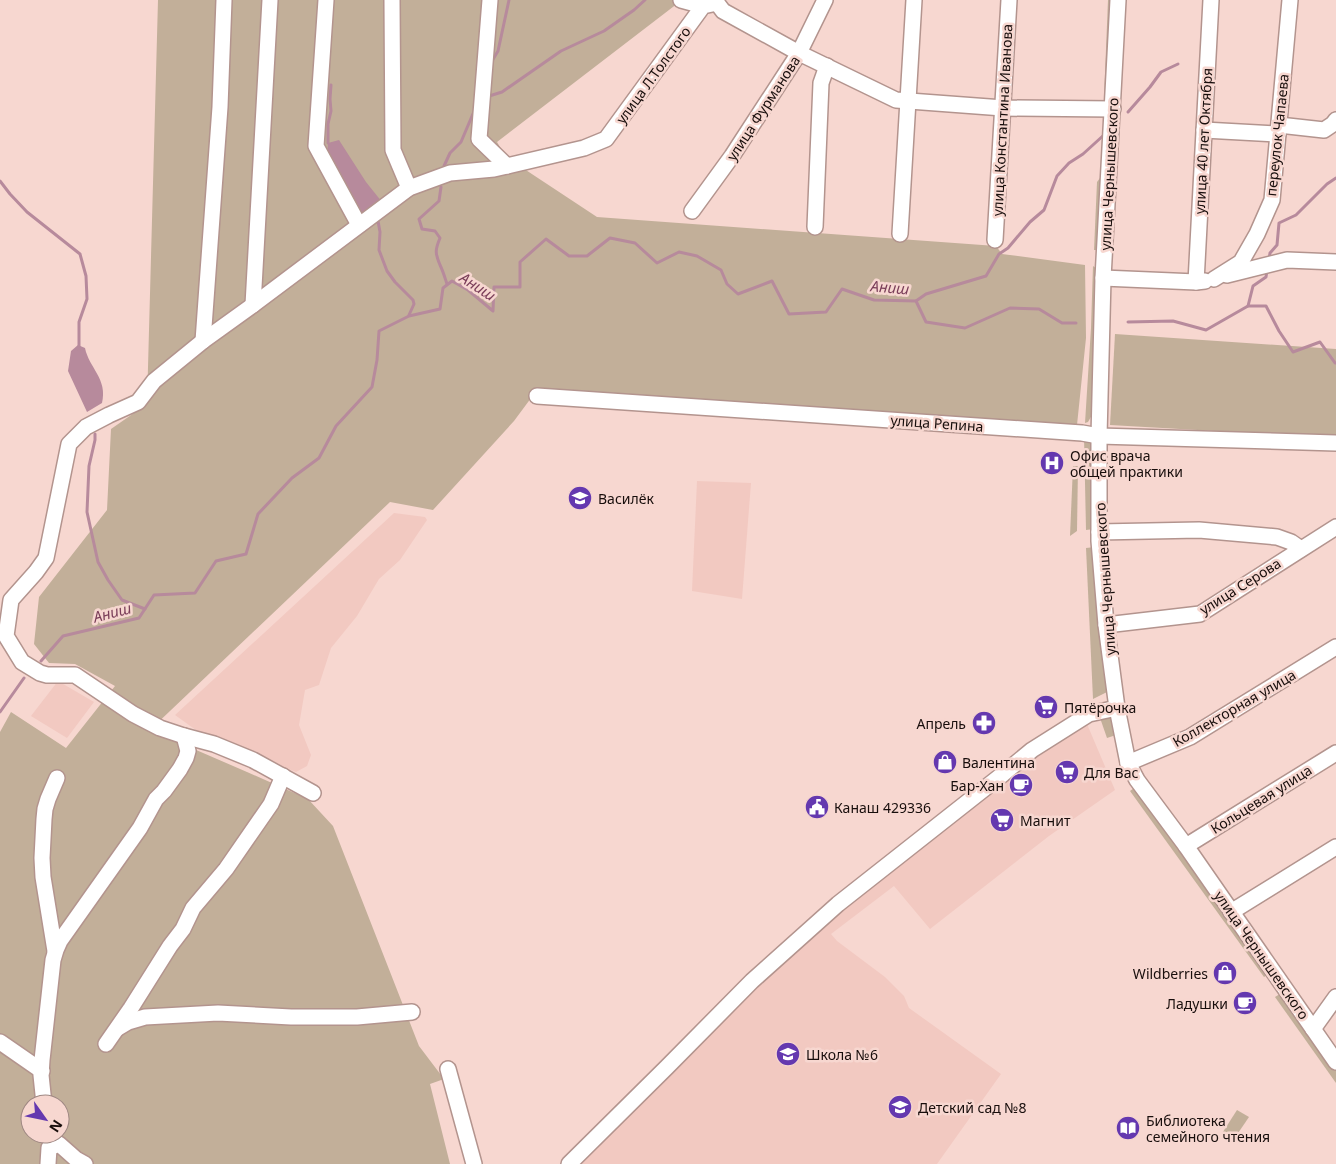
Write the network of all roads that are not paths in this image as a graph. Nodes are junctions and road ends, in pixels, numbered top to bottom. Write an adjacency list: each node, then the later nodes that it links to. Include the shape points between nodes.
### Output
1 (224, 0): 34 (street, via 220,107)
2 (270, 0): 33 (street)
3 (326, 0): 25 (street, via 316,146)
4 (392, 0): 23 (street, via 393,150)
5 (490, 0): 22 (street, via 479,139)
6 (681, 0): 13 (street)
7 (825, 0): 14 (street, улица Фурманова)
8 (914, 0): 16 (street)
9 (1008, 0): 17 (street, улица Константина Иванова)
10 (1118, 0): 18 (street, улица Чернышевского)
11 (1211, 0): 21 (street, улица 40 лет Октября)
12 (1290, 0): 20 (street, переулок Чапаева)
13 (713, 3): 14 (street); 22 (street, улица Л.Толстого, via 606,139 584,148)
14 (799, 52): 15 (street); 24 (street, улица Фурманова)
15 (827, 66): 16 (street, via 896,100); 26 (street, via 821,83)
16 (908, 101): 17 (street); 27 (street)
17 (1003, 108): 18 (street); 28 (street, улица Константина Иванова)
18 (1113, 109): 30 (street, улица Чернышевского)
19 (1336, 120): 20 (street, via 1324,130)
20 (1278, 129): 21 (street); 31 (street, переулок Чапаева, via 1272,200 1241,262)
21 (1204, 130): 32 (street, улица 40 лет Октября)
22 (507, 166): 23 (street, улица Л.Толстого, via 450,173)
23 (409, 188): 25 (street, улица Л.Толстого)
24 (692, 211)
25 (359, 225): 33 (street, улица Л.Толстого)
26 (815, 227)
27 (900, 234)
28 (995, 240)
29 (1336, 262): 31 (street, via 1287,260)
30 (1103, 278): 32 (street); 36 (street, улица Чернышевского)
31 (1214, 279): 32 (street)
32 (1196, 282)
33 (253, 305): 34 (street, улица Л.Толстого)
34 (203, 341): 44 (street, улица Л.Толстого, via 154,382 138,402 86,427 69,444 46,558 11,600 6,636 22,662 40,673 75,675 133,714)
35 (538, 396): 36 (street, улица Репина)
36 (1099, 436): 37 (street, улица Репина); 39 (street, улица Чернышевского)
37 (1336, 443)
38 (1336, 527): 40 (street, улица Серова)
39 (1099, 532): 40 (street, via 1209,531 1277,537); 41 (street, улица Чернышевского)
40 (1301, 549): 41 (street, улица Серова, via 1200,614)
41 (1106, 625): 43 (street, улица Чернышевского)
42 (1336, 647): 46 (street, Коллекторная улица, via 1190,737)
43 (1117, 708): 46 (street, улица Чернышевского); 69 (street, via 1089,714 1032,750 838,904 752,981)
44 (184, 736): 47 (street, улица Л.Толстого, via 214,744); 53 (street, via 188,751 180,769 156,799 140,828)
45 (1336, 753): 50 (street, Кольцевая улица)
46 (1128, 763): 50 (street, улица Чернышевского)
47 (283, 776): 49 (street, улица Л.Толстого); 56 (street, via 271,804 226,869 193,908 183,929)
48 (57, 778): 53 (street, via 45,809 42,858)
49 (312, 793)
50 (1186, 846): 52 (street, улица Чернышевского)
51 (1336, 847): 52 (street)
52 (1231, 912): 57 (street, улица Чернышевского)
53 (55, 951): 62 (street)
54 (1336, 997): 57 (street)
55 (412, 1012): 56 (street, via 357,1016 209,1014 145,1017)
56 (117, 1029): 59 (street)
57 (1313, 1029): 60 (street, улица Чернышевского)
58 (0, 1042): 62 (street)
59 (106, 1044)
60 (1336, 1062)
61 (448, 1069): 68 (street)
62 (42, 1071): 63 (street)
63 (43, 1094)
64 (52, 1144): 66 (street)
65 (60, 1144): 67 (street)
66 (48, 1164)
67 (85, 1164)
68 (474, 1164)
69 (569, 1164)

